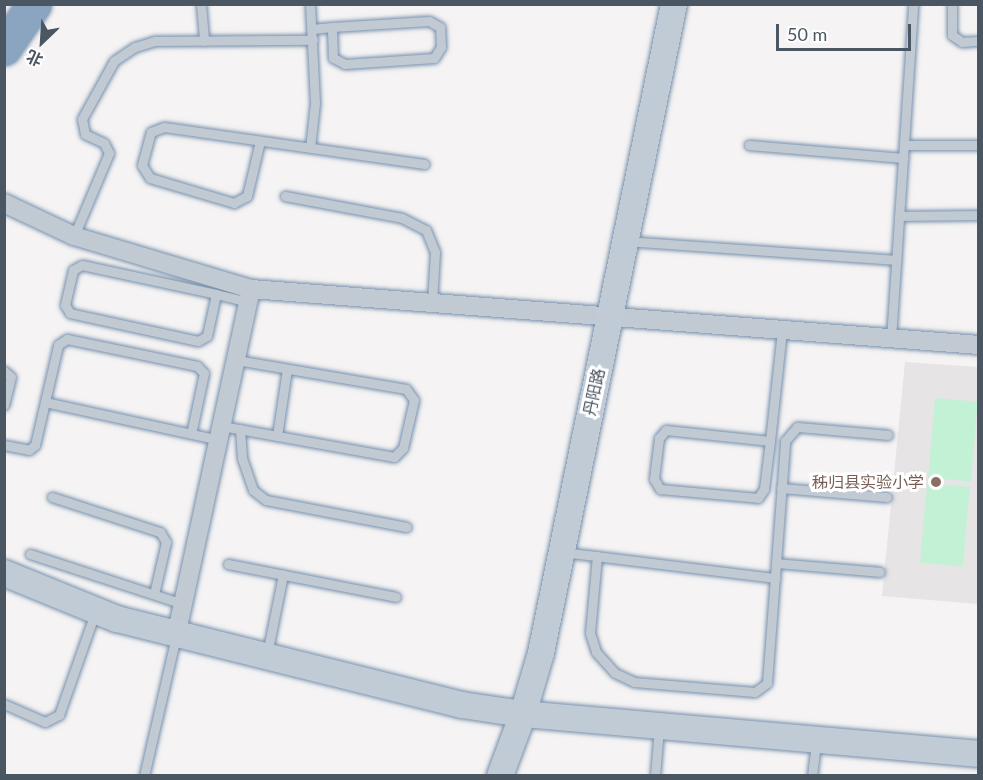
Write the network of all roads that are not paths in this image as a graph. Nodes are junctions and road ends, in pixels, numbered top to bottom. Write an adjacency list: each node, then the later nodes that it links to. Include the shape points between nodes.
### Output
1 (34, 4): 12 (highway)
2 (201, 4): 10 (lane)
3 (310, 4): 8 (lane)
4 (674, 4): 25 (main road, 丹阳路)
5 (913, 4): 15 (lane)
6 (952, 4): 11 (lane, via 952,35 962,42)
7 (332, 27): 7 (lane, via 429,21 440,27 441,47 434,58 345,64 333,58); 8 (lane)
8 (312, 29): 9 (lane)
9 (313, 40): 10 (lane); 17 (lane, via 315,103)
10 (204, 41): 24 (lane, via 155,41 135,47 104,73 82,119 85,134 104,143 109,153)
11 (978, 41)
12 (4, 48)
13 (260, 141): 13 (lane, via 164,127 151,132 142,165 150,178 234,203 247,196); 17 (lane)
14 (749, 145): 18 (lane)
15 (904, 145): 16 (lane); 18 (lane)
16 (978, 145)
17 (310, 148): 19 (lane)
18 (903, 158): 23 (lane)
19 (424, 164)
20 (285, 196): 29 (lane, via 415,222 433,240)
21 (4, 202): 24 (street)
22 (978, 215): 23 (lane)
23 (899, 216): 26 (lane)
24 (74, 236): 28 (street)
25 (625, 241): 26 (lane); 30 (main road, 丹阳路)
26 (896, 260): 32 (lane)
27 (216, 294): 27 (lane, via 82,266 74,270 65,305 70,313 198,341 207,336); 28 (lane)
28 (250, 296): 29 (street); 34 (street)
29 (432, 303): 30 (street)
30 (609, 317): 31 (street); 50 (main road, 丹阳路)
31 (782, 330): 32 (street); 44 (lane)
32 (891, 339): 33 (street)
33 (978, 345)
34 (236, 360): 35 (lane); 40 (street)
35 (287, 369): 43 (lane); 43 (lane, via 406,389 414,400 403,448 394,457)
36 (4, 370): 38 (lane, via 11,377)
37 (45, 402): 41 (lane); 41 (lane, via 58,345 67,339 197,366 204,373); 45 (lane, via 35,445 29,450)
38 (4, 405)
39 (240, 429): 40 (lane); 43 (lane); 49 (lane, via 242,458 254,490 266,500)
40 (220, 433): 41 (lane); 61 (street)
41 (191, 435)
42 (888, 435): 46 (lane, via 797,427 785,441)
43 (277, 436)
44 (770, 441): 44 (lane, via 764,489 758,498 660,489 654,479 659,438 666,430)
45 (4, 445)
46 (781, 488): 48 (lane); 53 (lane)
47 (52, 497): 59 (lane, via 160,532 166,542)
48 (887, 497)
49 (406, 527)
50 (561, 552): 52 (lane); 66 (main road, 丹阳路)
51 (30, 554): 59 (lane)
52 (597, 556): 58 (lane); 58 (lane, via 590,633 596,652 615,673 634,682 755,692 767,683)
53 (776, 563): 55 (lane); 58 (lane)
54 (228, 564): 57 (lane)
55 (880, 572)
56 (4, 573): 62 (main road)
57 (283, 575): 60 (lane); 64 (lane)
58 (775, 578)
59 (154, 594): 61 (lane)
60 (396, 597)
61 (183, 604): 63 (street)
62 (95, 611): 63 (main road); 65 (lane, via 59,715 45,723)
63 (176, 636): 64 (main road); 70 (lane)
64 (266, 657): 66 (main road, via 462,705)
65 (4, 704)
66 (524, 714): 67 (main road); 71 (main road, 丹阳路)
67 (659, 726): 68 (main road); 72 (lane)
68 (816, 740): 69 (main road); 73 (lane)
69 (978, 754)
70 (144, 776)
71 (500, 776)
72 (655, 776)
73 (812, 776)

